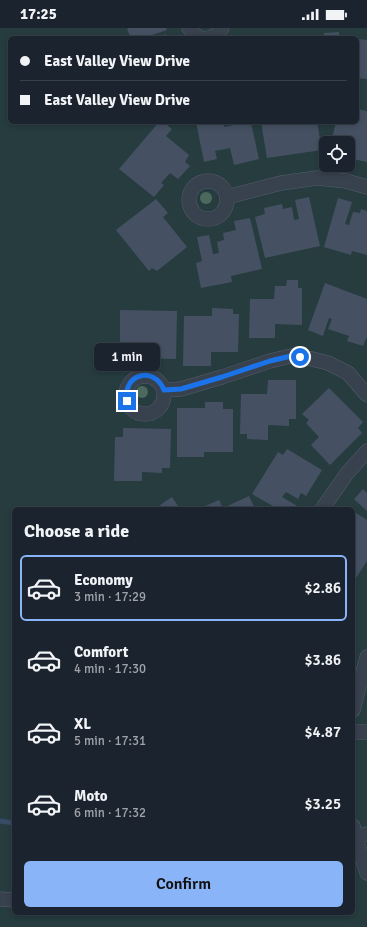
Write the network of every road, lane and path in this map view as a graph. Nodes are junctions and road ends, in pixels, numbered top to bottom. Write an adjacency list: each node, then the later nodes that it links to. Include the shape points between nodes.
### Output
1 (189, 28): 3 (street)
2 (222, 28): 4 (street)
3 (196, 36)
4 (215, 36)
5 (367, 186): 6 (street, via 317,178 281,183)
6 (227, 197)
7 (164, 390): 8 (street, via 181,389 291,356 328,363 348,373)
8 (367, 395)
9 (367, 451): 10 (street, via 348,472)
10 (323, 507)
11 (367, 657): 12 (street)
12 (355, 703)
13 (355, 732): 14 (street)
14 (367, 732)
15 (357, 833): 16 (street)
16 (367, 873)
17 (0, 899): 18 (street)
18 (12, 900)

